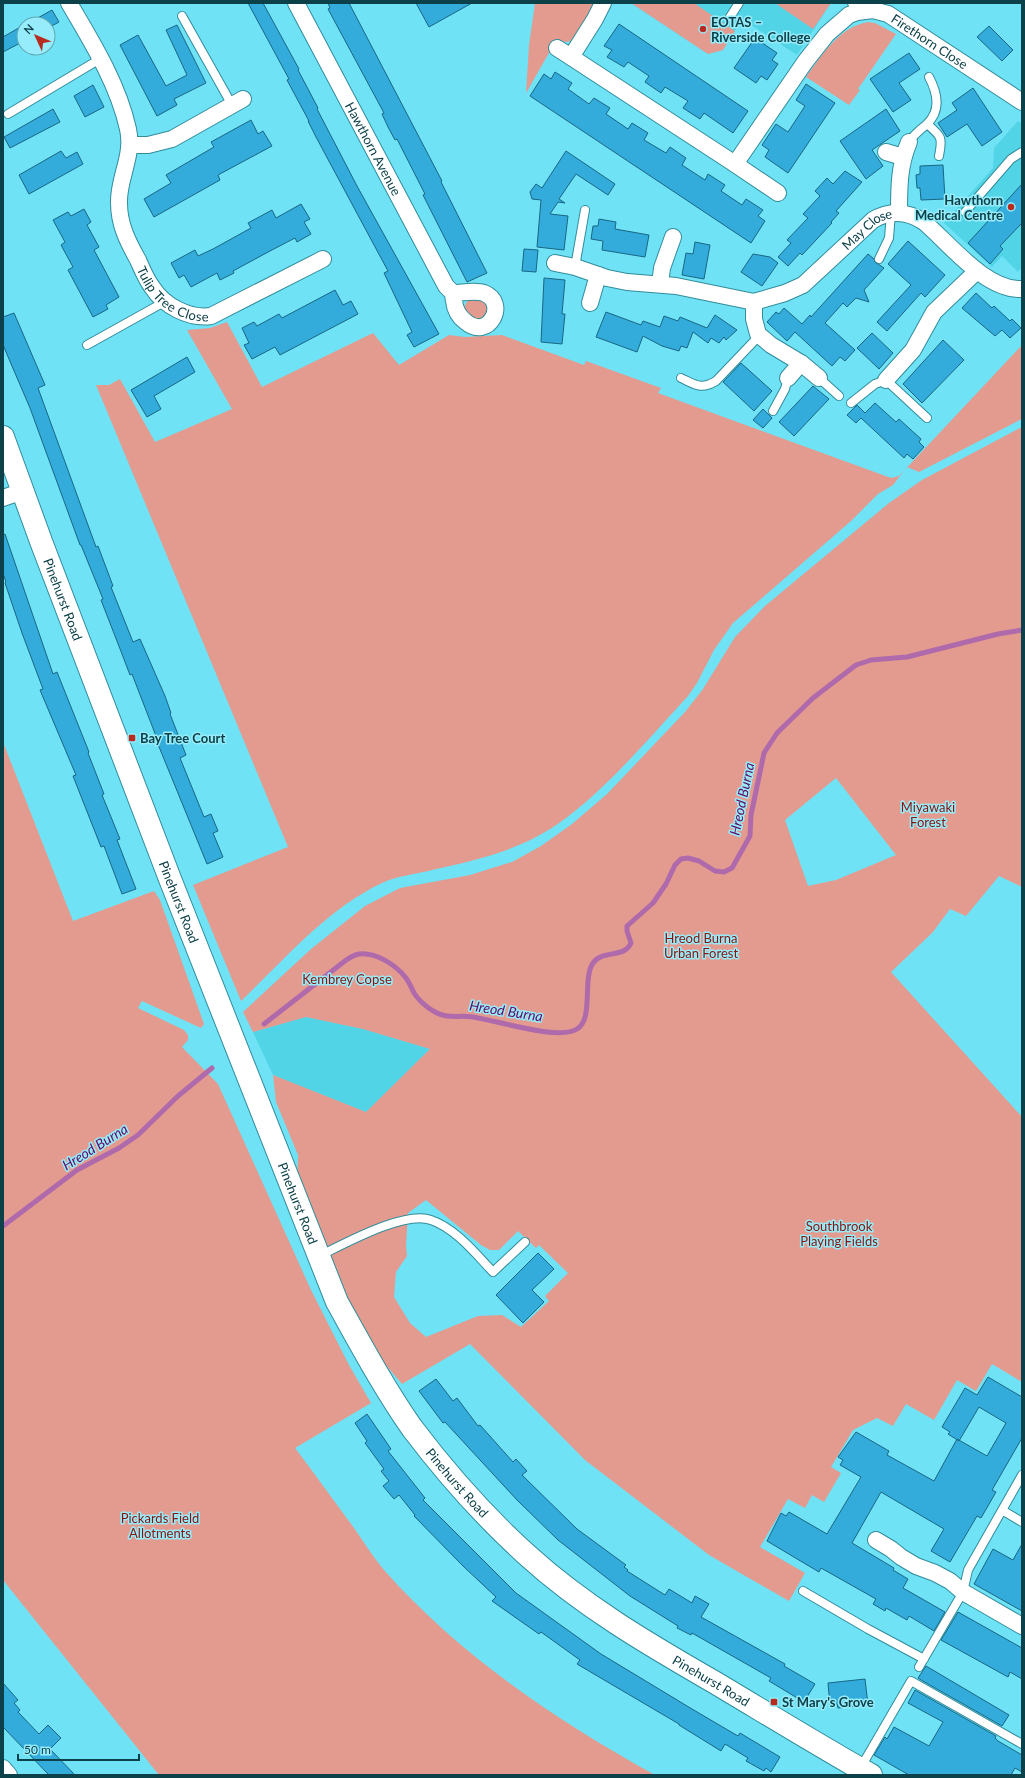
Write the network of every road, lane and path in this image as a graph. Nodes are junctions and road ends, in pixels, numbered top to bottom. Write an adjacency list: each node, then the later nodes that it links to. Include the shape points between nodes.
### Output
1 (69, 3): 10 (street, Tulip Tree Close)
2 (296, 3): 36 (street, Hawthorn Avenue, via 446,286)
3 (603, 3): 9 (street)
4 (739, 3): 7 (lane)
5 (854, 7): 13 (street, Firethorn Close, via 888,14); 22 (street, Firethorn Close, via 818,44)
6 (182, 16): 12 (lane)
7 (730, 17)
8 (557, 48): 9 (street)
9 (571, 57): 22 (street)
10 (100, 59): 14 (lane); 17 (street, Tulip Tree Close, via 119,98)
11 (929, 77): 15 (lane, via 935,89 937,102 934,115)
12 (238, 102): 17 (street, via 172,139 148,145)
13 (1022, 102)
14 (8, 114)
15 (927, 124): 16 (lane); 20 (lane, via 941,136)
16 (909, 142): 21 (street)
17 (130, 145): 37 (street, Tulip Tree Close, via 119,201 122,226 151,286)
18 (886, 152): 21 (street)
19 (1022, 152): 25 (lane, via 1011,159)
20 (939, 156)
21 (903, 157): 26 (street)
22 (734, 164): 23 (street)
23 (778, 193)
24 (585, 210): 31 (lane)
25 (966, 212)
26 (895, 213): 29 (lane, via 889,238); 32 (street, May Close, via 914,216 924,222); 38 (street, May Close, via 879,217 868,224 799,287 776,297)
27 (673, 237): 34 (street, via 662,268)
28 (323, 259): 37 (street, Tulip Tree Close, via 212,316 192,315)
29 (879, 259)
30 (555, 263): 31 (street, May Close)
31 (575, 266): 33 (street, May Close)
32 (977, 271): 35 (street, May Close, via 1001,286); 46 (street, via 934,312 913,350)
33 (598, 275): 34 (street, May Close, via 633,283); 39 (street)
34 (660, 284): 38 (street, May Close)
35 (1022, 289)
36 (453, 293)
37 (166, 301): 41 (lane)
38 (754, 302): 40 (street, via 754,324)
39 (590, 303)
40 (759, 336): 42 (street); 43 (lane, via 710,385 700,386)
41 (87, 345)
42 (801, 363): 44 (street); 45 (street)
43 (682, 378)
44 (788, 378): 49 (lane)
45 (819, 378): 47 (lane)
46 (886, 380): 48 (lane, via 875,384); 50 (lane)
47 (839, 396)
48 (851, 403)
49 (773, 411)
50 (927, 418)
51 (3, 437): 52 (street, Pinehurst Road)
52 (13, 494): 54 (street, Pinehurst Road, via 170,879)
53 (525, 1242): 54 (lane, via 494,1272 456,1235 430,1219 416,1218 393,1222)
54 (319, 1256): 66 (street, Pinehurst Road, via 351,1327 409,1422 477,1506 527,1556 607,1618)
55 (1022, 1475): 56 (lane)
56 (1002, 1510): 57 (lane); 60 (lane, via 968,1570)
57 (1022, 1522)
58 (876, 1540): 60 (street, via 894,1543 901,1557 950,1581)
59 (803, 1591): 62 (lane, via 868,1630)
60 (963, 1592): 61 (street); 62 (lane)
61 (1022, 1626)
62 (924, 1659): 63 (lane)
63 (919, 1667)
64 (1022, 1744): 66 (lane, via 911,1681)
65 (3, 1768): 67 (street)
66 (862, 1773)
67 (9, 1775)

